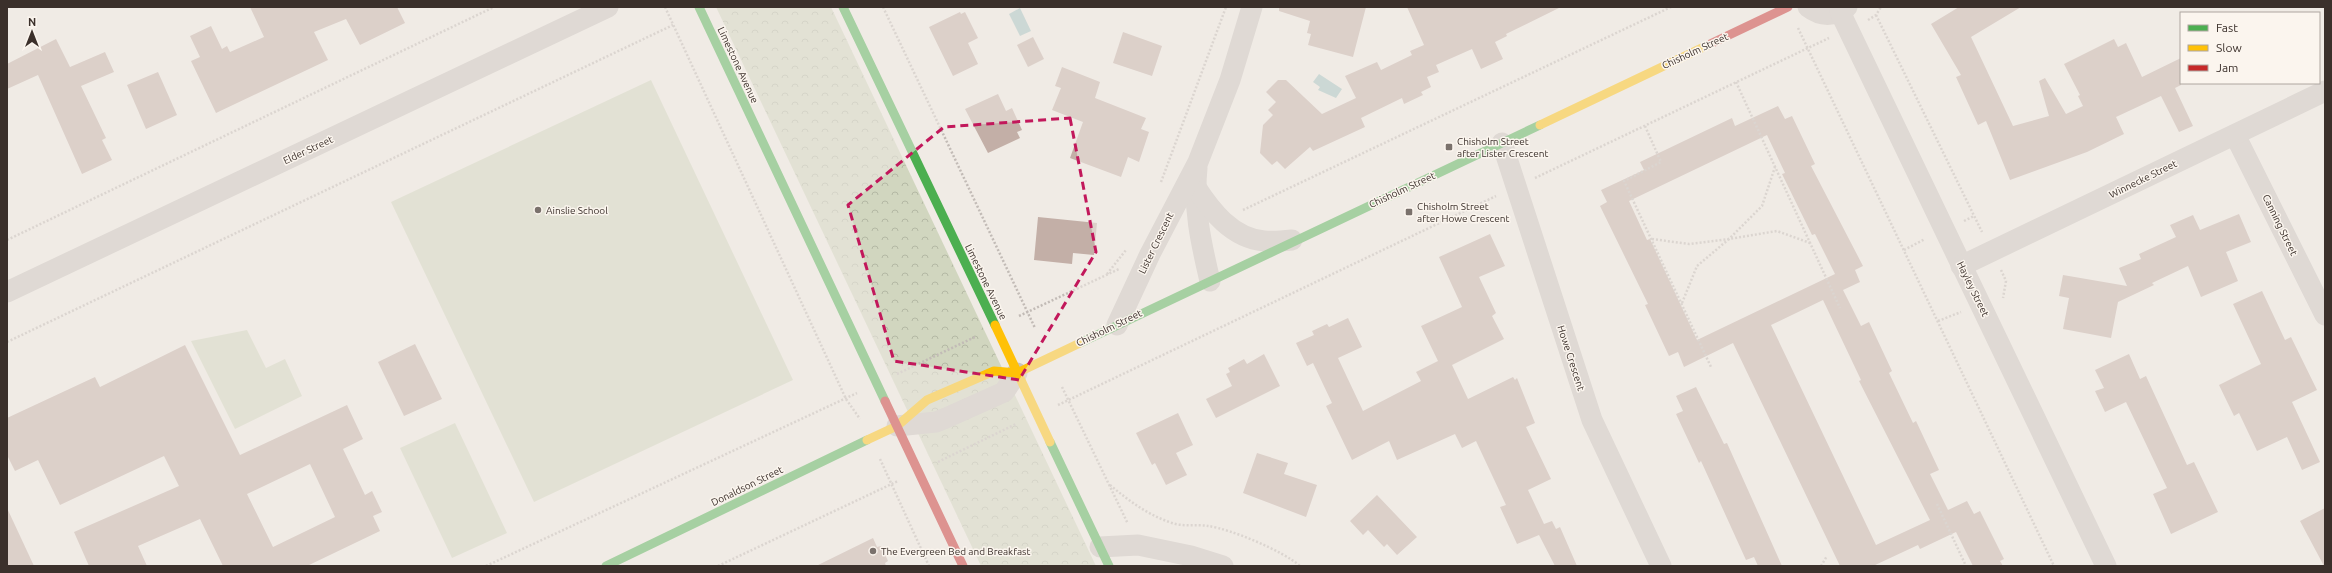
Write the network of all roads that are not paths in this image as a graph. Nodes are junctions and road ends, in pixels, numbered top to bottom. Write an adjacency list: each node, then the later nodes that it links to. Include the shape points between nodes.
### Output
1 (608, 7): 16 (street, Elder Street)
2 (699, 7): 20 (main road, Limestone Avenue)
3 (843, 7): 19 (main road, Limestone Avenue)
4 (1252, 7): 11 (street, Lister Crescent, via 1230,80)
5 (1788, 7): 10 (main road, Chisholm Street)
6 (1801, 14): 7 (street)
7 (1845, 16): 14 (street, Hayley Street)
8 (2325, 91): 9 (street, Winnecke Street)
9 (2235, 135): 14 (street, Winnecke Street); 17 (street, Canning Street)
10 (1502, 143): 13 (main road, Chisholm Street); 26 (street, Howe Crescent, via 1592,420)
11 (1198, 162): 12 (street, Lister Crescent); 18 (street, Lister Crescent, via 1150,254)
12 (1195, 186): 13 (street, via 1206,203 1237,232 1263,241); 15 (street, Lister Crescent, via 1198,232)
13 (1292, 240): 15 (main road, Chisholm Street)
14 (1961, 266): 27 (street, Hayley Street)
15 (1210, 281): 18 (main road, Chisholm Street)
16 (7, 292)
17 (2325, 315)
18 (1117, 325): 19 (main road, Chisholm Street)
19 (1017, 372): 20 (street, via 1004,392 936,422); 21 (main road, Limestone Avenue)
20 (897, 426): 22 (main road, Donaldson Street); 23 (main road, Limestone Avenue)
21 (1100, 547): 24 (main road, Limestone Avenue); 25 (street, via 1138,545 1191,556)
22 (606, 566)
23 (963, 566)
24 (1109, 566)
25 (1222, 566)
26 (1661, 566)
27 (2106, 566)

